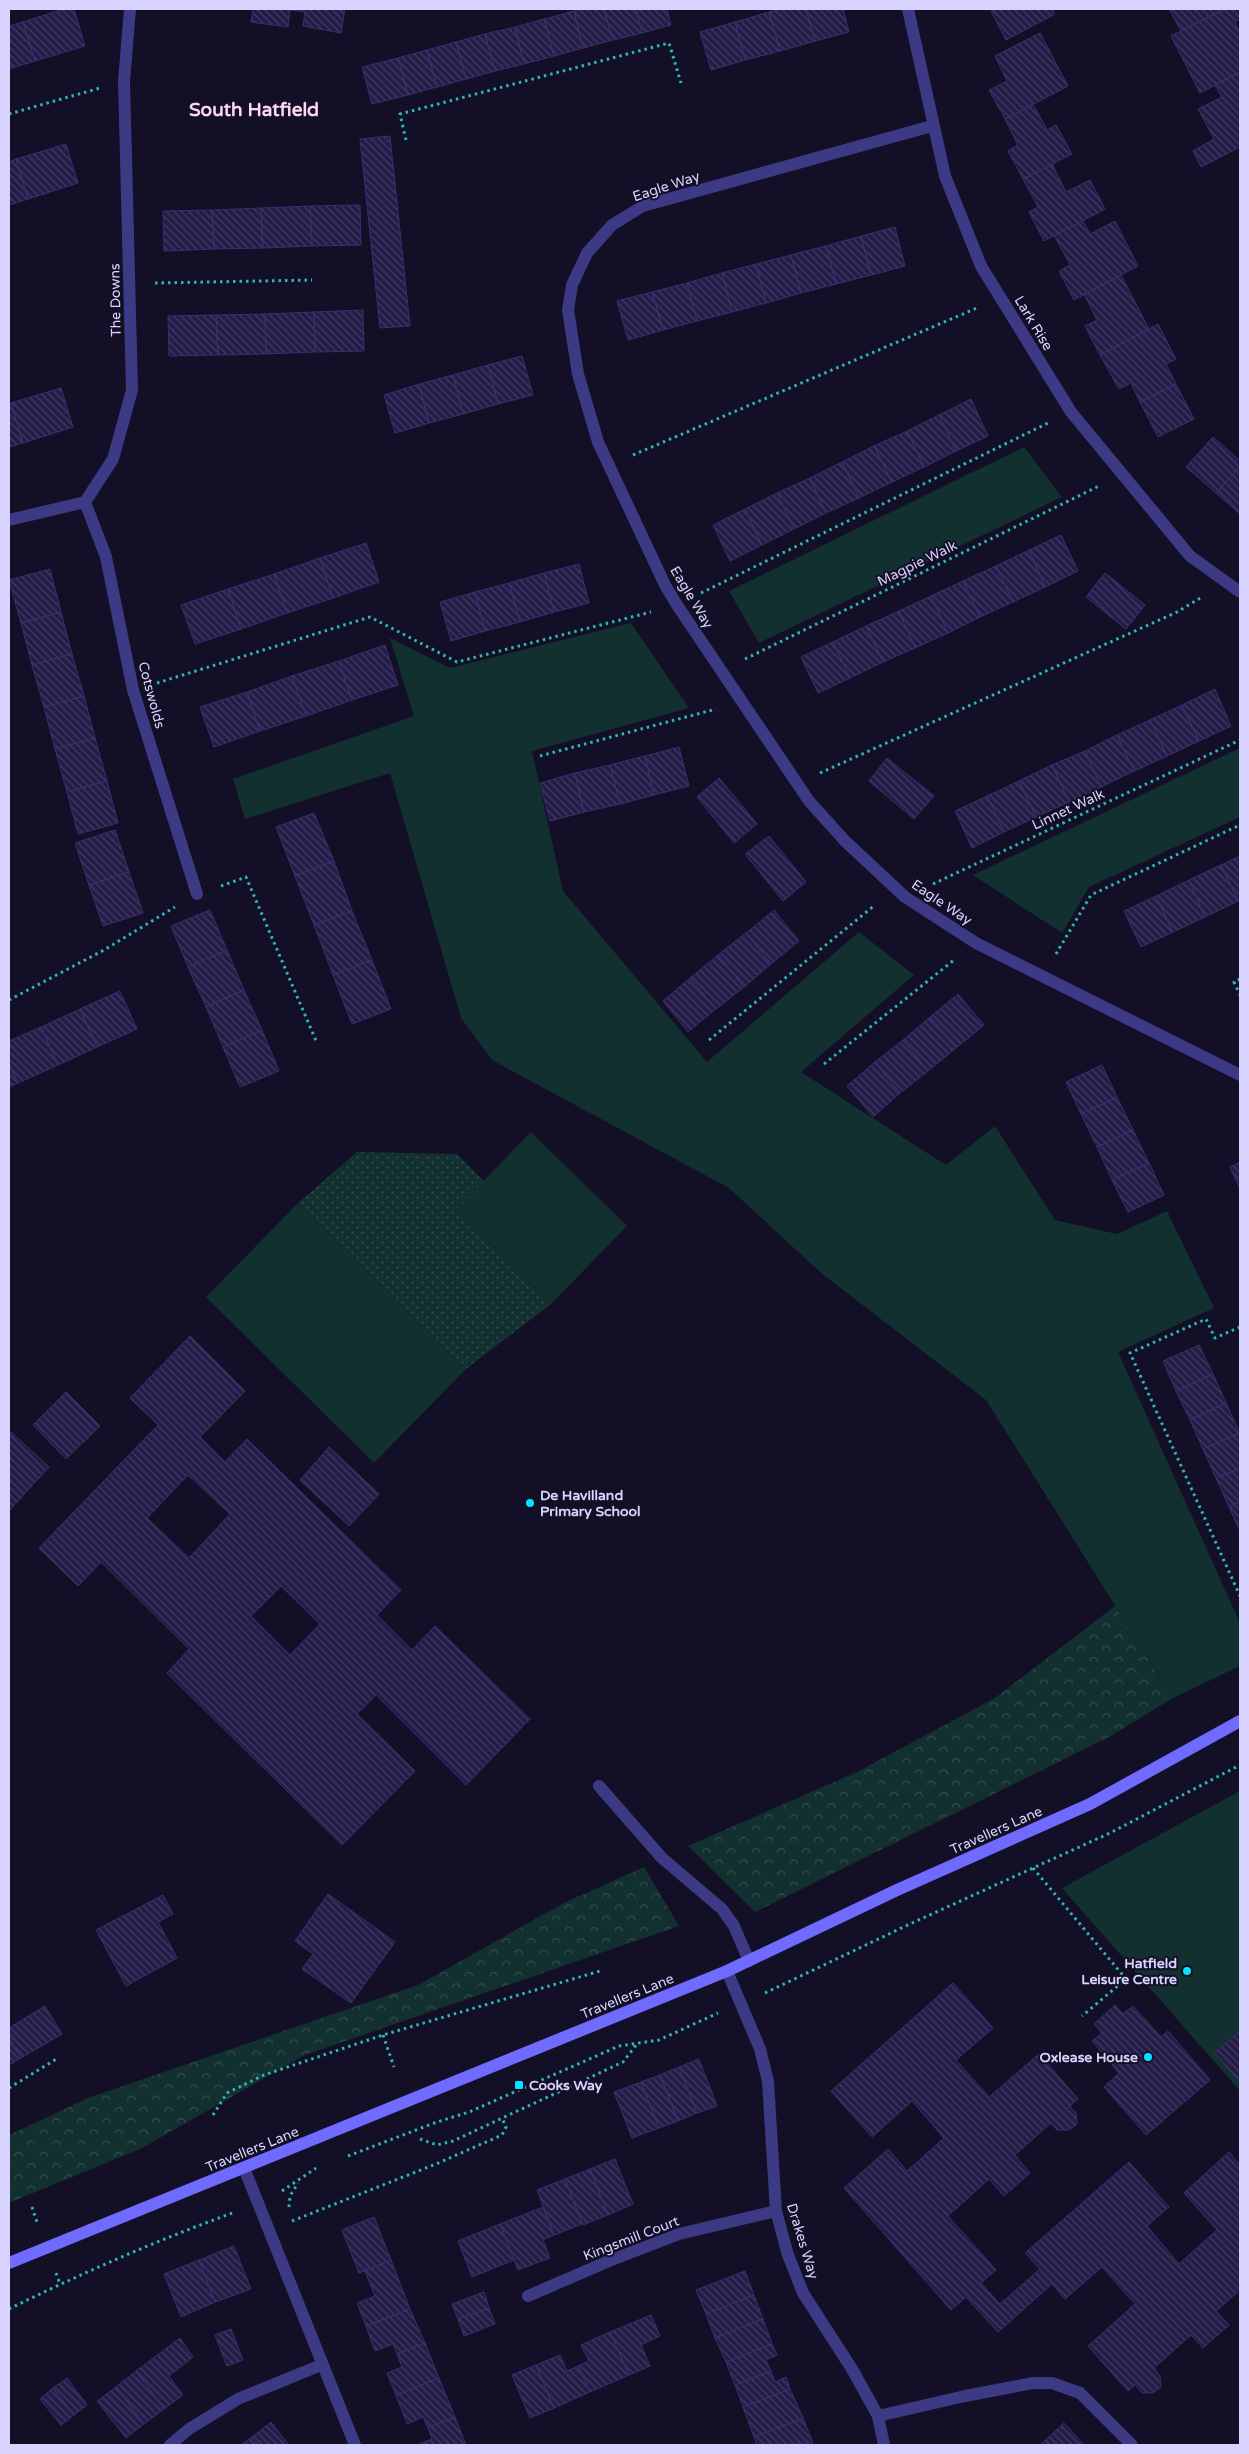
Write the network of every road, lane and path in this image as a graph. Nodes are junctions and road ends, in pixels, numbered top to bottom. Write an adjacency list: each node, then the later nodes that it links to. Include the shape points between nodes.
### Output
1 (130, 9): 3 (street, The Downs)
2 (908, 9): 6 (street, Lark Rise)
3 (124, 81): 5 (path); 9 (street, The Downs)
4 (681, 83): 7 (path, via 669,43 400,114)
5 (9, 114)
6 (932, 126): 10 (street, Lark Rise, via 945,176 981,266); 12 (street, Eagle Way, via 643,206 612,225 587,253 572,285 568,310 578,374 598,442)
7 (406, 140)
8 (312, 280): 9 (path)
9 (130, 283): 14 (street, The Downs, via 132,390 113,459)
10 (1001, 298): 11 (street, Lark Rise); 12 (path)
11 (1071, 412): 13 (street, Lark Rise); 18 (path)
12 (610, 465): 18 (street, Eagle Way)
13 (1122, 475): 16 (street, Lark Rise, via 1190,556); 19 (path, Magpie Walk)
14 (85, 502): 15 (street); 20 (street, Cotswolds, via 106,557)
15 (9, 520)
16 (1226, 582): 17 (street, Lark Rise); 24 (path, via 1177,612)
17 (1240, 592)
18 (677, 605): 19 (street, Eagle Way); 20 (path, via 457,662 370,617)
19 (721, 671): 21 (street, Eagle Way)
20 (133, 690): 27 (street, Cotswolds)
21 (743, 702): 23 (path); 24 (street, Eagle Way)
22 (1240, 740): 26 (path, Linnet Walk)
23 (540, 756)
24 (797, 783): 26 (street, Eagle Way, via 845,840)
25 (1240, 825): 29 (path, via 1090,895)
26 (900, 893): 28 (street, Eagle Way); 33 (path, Linnet Walk)
27 (197, 894): 32 (path, via 104,950); 34 (path, via 246,877)
28 (976, 943): 29 (street, Eagle Way); 35 (path)
29 (1042, 977): 36 (street, Eagle Way)
30 (1240, 979): 31 (path, via 1234,982)
31 (1240, 995)
32 (9, 1000)
33 (709, 1040)
34 (317, 1043)
35 (824, 1064)
36 (1240, 1075)
37 (1240, 1327): 38 (path, via 1215,1338 1206,1319 1130,1353)
38 (1240, 1596)
39 (1240, 1721): 43 (street, Travellers Lane, via 1090,1804 897,1890)
40 (1240, 1765): 42 (path, via 1110,1833)
41 (599, 1786): 43 (street, via 662,1858 722,1909 734,1926)
42 (1033, 1868): 46 (path); 47 (path, via 1126,1979)
43 (749, 1961): 45 (street, Travellers Lane)
44 (600, 1971): 48 (path)
45 (727, 1971): 46 (street, Drakes Way); 58 (street, Travellers Lane)
46 (740, 2004): 49 (path, via 659,2040); 61 (street, Drakes Way, via 760,2049 768,2081)
47 (1082, 2016)
48 (383, 2035): 51 (path); 53 (path, via 264,2075 227,2093)
49 (637, 2044): 54 (path, via 622,2062); 56 (path, via 619,2046 469,2112)
50 (58, 2058): 52 (path)
51 (394, 2067)
52 (9, 2088)
53 (213, 2114)
54 (502, 2118): 55 (path, via 453,2141 437,2145); 59 (path, via 506,2127 502,2135 290,2221 290,2196)
55 (420, 2140)
56 (341, 2159)
57 (323, 2166): 59 (path)
58 (244, 2168): 60 (street); 62 (street, Travellers Lane)
59 (298, 2182): 60 (path)
60 (258, 2204): 64 (path, via 60,2284); 65 (street)
61 (776, 2210): 63 (street, Kingsmill Court, via 679,2234 609,2260); 66 (street, Drakes Way, via 788,2255 803,2293)
62 (9, 2263)
63 (528, 2296)
64 (9, 2310)
65 (321, 2364): 67 (street, via 238,2399 189,2429); 68 (street)
66 (878, 2416): 69 (street, Drakes Way); 70 (street, via 1033,2383 1052,2383 1080,2393)
67 (170, 2445)
68 (354, 2445)
69 (884, 2445)
70 (1132, 2445)

